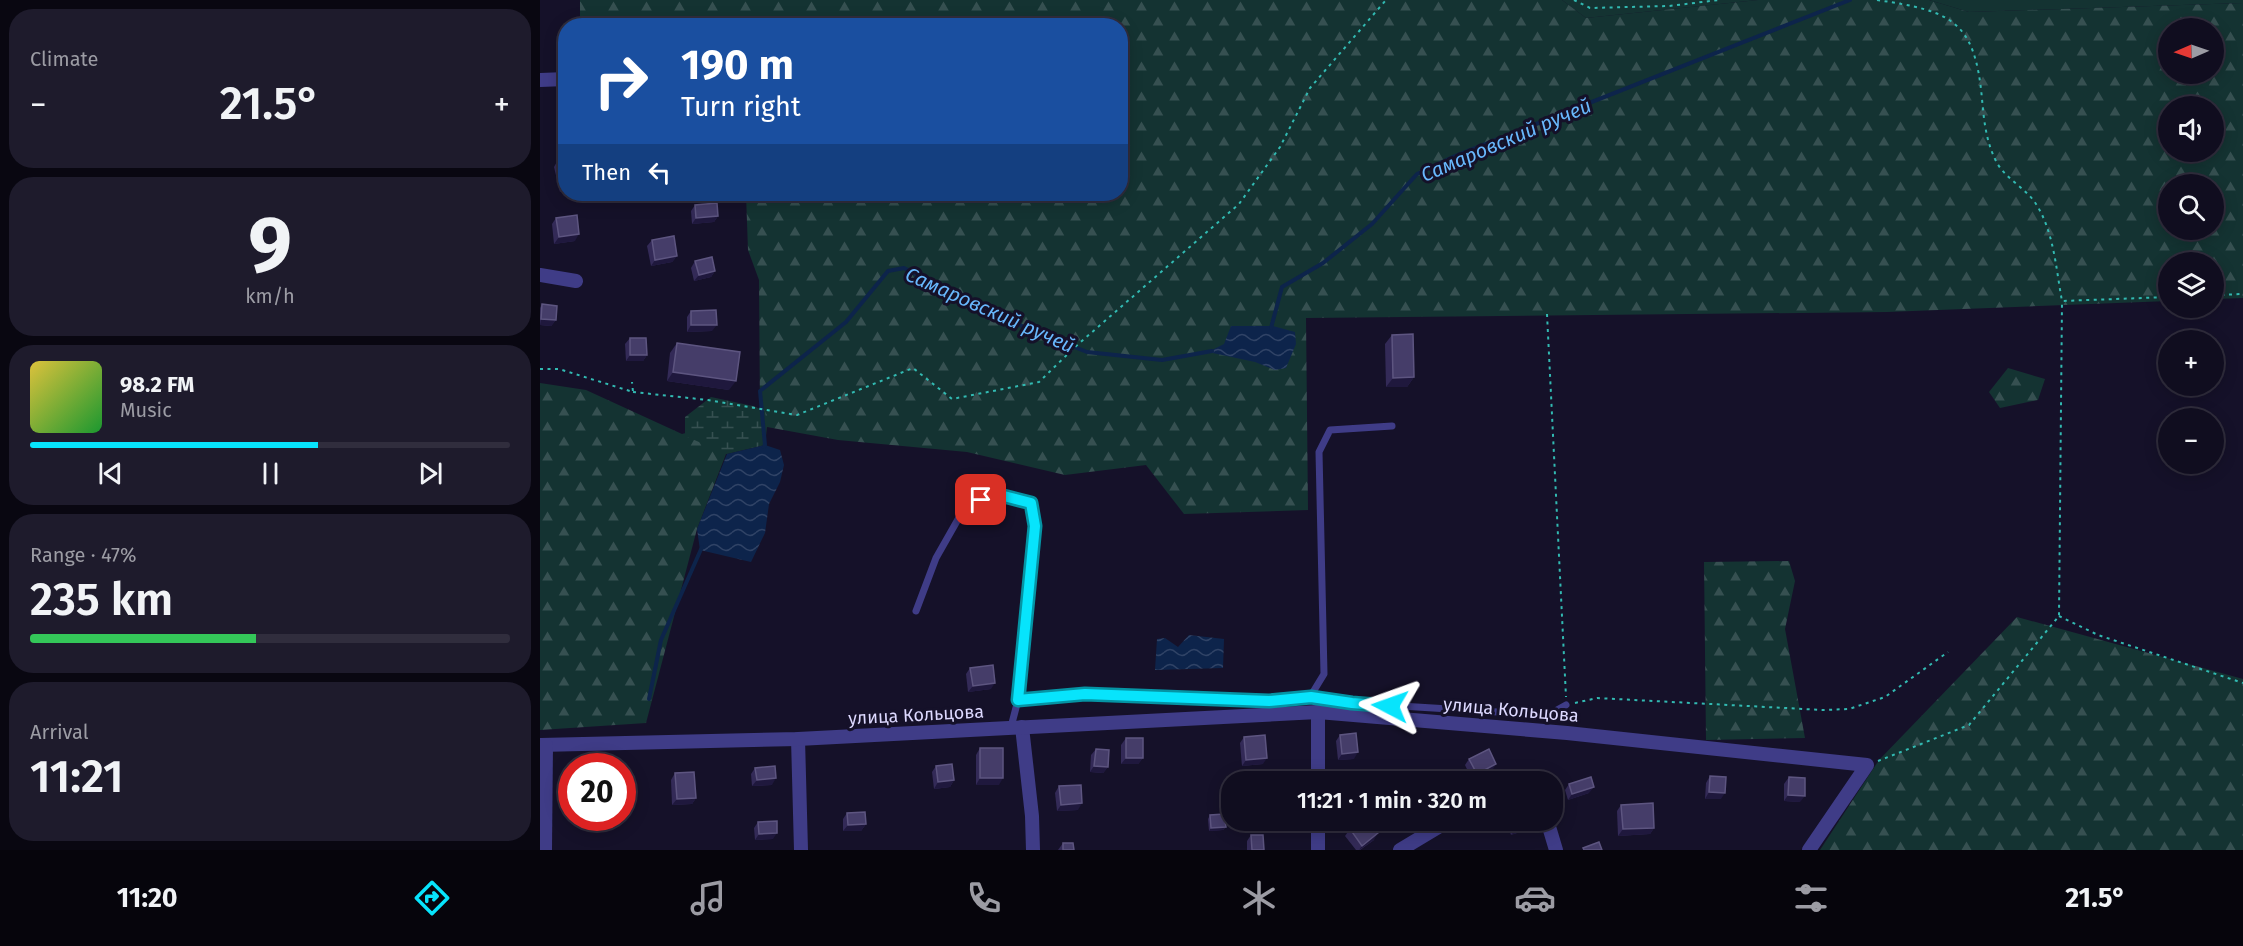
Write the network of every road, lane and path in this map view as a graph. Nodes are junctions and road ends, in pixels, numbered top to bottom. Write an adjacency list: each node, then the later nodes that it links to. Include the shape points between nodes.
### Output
1 (1386, 0): 16 (path, via 1310,88 1280,147 1239,204 1039,382 952,399 913,368 797,416)
2 (1574, 0): 3 (path, via 1590,8)
3 (1719, 0)
4 (1877, 0): 12 (path, via 1922,8 1950,19 1967,36 1976,61 1985,133 1997,163 2035,202 2047,224)
5 (558, 79): 6 (street)
6 (540, 80)
7 (540, 275): 8 (street)
8 (576, 281)
9 (2243, 294): 10 (path)
10 (2224, 295)
11 (2158, 297): 12 (path)
12 (2062, 301): 19 (path)
13 (1546, 314): 24 (path)
14 (540, 369): 16 (path, via 559,369)
15 (632, 382): 16 (path)
16 (633, 392)
17 (1392, 426): 22 (lane, via 1330,430 1319,452 1324,674)
18 (916, 610): 23 (lane, via 936,558 965,507 996,494 1031,503 1035,526)
19 (2059, 616): 21 (path, via 2098,635); 29 (path, via 1969,725)
20 (1948, 652): 24 (path, via 1885,697 1849,709 1598,698)
21 (2243, 683)
22 (1311, 697): 23 (lane, via 1269,701 1085,694); 24 (lane, via 1548,715)
23 (1018, 700): 26 (lane)
24 (1566, 705)
25 (1318, 712): 26 (street, улица Кольцова); 29 (street, улица Кольцова, via 1568,733); 30 (street)
26 (1017, 727): 27 (street, улица Кольцова); 36 (street, via 1032,816)
27 (798, 739): 28 (street, улица Кольцова); 35 (street)
28 (543, 745): 34 (street)
29 (1867, 765): 40 (street)
30 (1318, 771)
31 (1318, 831): 37 (street)
32 (1432, 831): 38 (street)
33 (1550, 831): 39 (street)
34 (545, 850)
35 (801, 850)
36 (1032, 850)
37 (1318, 850)
38 (1400, 850)
39 (1556, 850)
40 (1809, 850)

